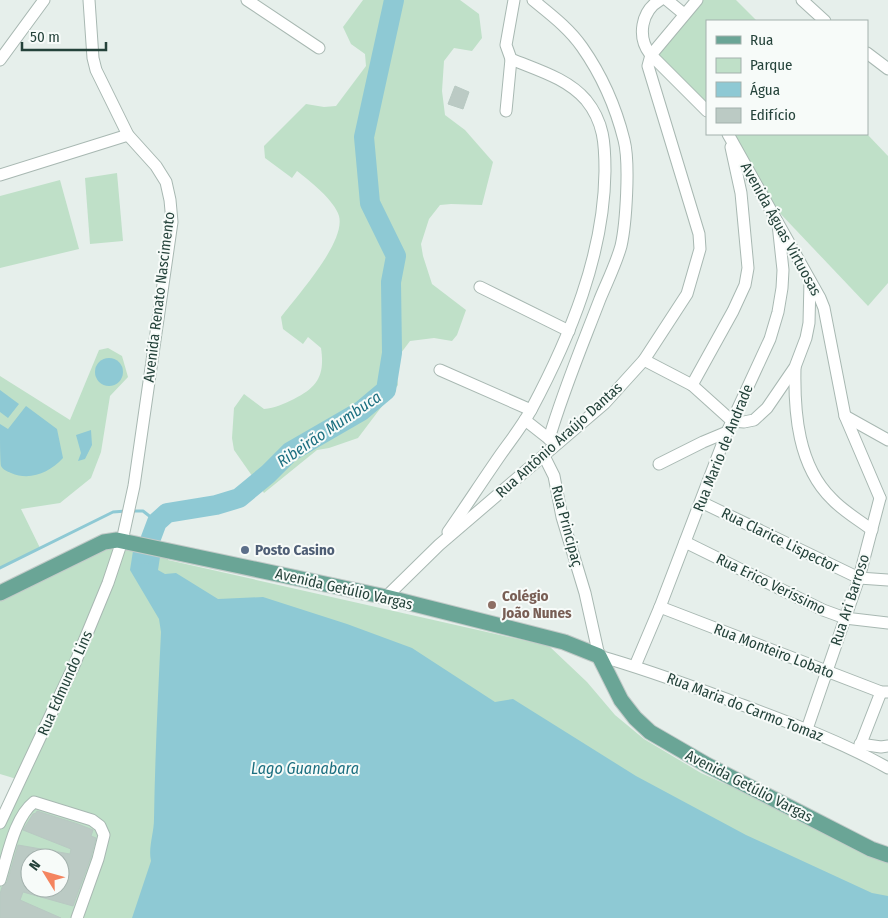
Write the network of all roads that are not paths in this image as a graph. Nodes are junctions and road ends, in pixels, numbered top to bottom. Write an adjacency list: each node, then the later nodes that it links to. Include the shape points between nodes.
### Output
1 (44, 0): 16 (street)
2 (89, 0): 20 (street, Avenida Renato Nascimento, via 96,70)
3 (247, 0): 12 (street)
4 (514, 0): 15 (street, via 506,45)
5 (533, 0): 36 (street, via 581,46 612,104 625,142 625,210 621,246 561,400)
6 (660, 0): 14 (street, Rua Antônio Araújo Dantas, via 650,8 642,26 644,46)
7 (667, 0): 10 (street)
8 (697, 0): 10 (street)
9 (802, 0): 11 (street)
10 (684, 14): 14 (street)
11 (824, 20)
12 (320, 48)
13 (868, 54): 17 (street)
14 (651, 55): 18 (street); 28 (street, Rua Antônio Araújo Dantas, via 648,66 699,234 700,249 687,294)
15 (511, 59): 19 (street); 27 (street, via 563,80 575,89 602,128 606,144 601,228)
16 (0, 60)
17 (888, 68)
18 (706, 110)
19 (506, 111)
20 (128, 135): 23 (street); 41 (street, Avenida Renato Nascimento, via 166,182 172,222)
21 (728, 135): 31 (street, via 740,193 748,268 739,299)
22 (729, 135): 24 (street, Avenida Águas Virtuosas)
23 (0, 175)
24 (778, 224): 25 (street, Avenida Águas Virtuosas); 34 (street, Rua Mario de Andrade, via 783,270 778,312 770,339)
25 (810, 279): 29 (street, via 809,324); 33 (street, Avenida Águas Virtuosas, via 824,308)
26 (480, 287): 27 (street)
27 (569, 331): 32 (street)
28 (644, 360): 31 (street); 36 (street, Rua Antônio Araújo Dantas, via 605,403)
29 (795, 367): 34 (street, via 761,414 754,420); 42 (street, via 797,426 817,481 832,499)
30 (440, 370): 32 (street)
31 (692, 385): 34 (street)
32 (528, 415): 36 (street); 45 (street)
33 (845, 416): 35 (street); 39 (street, Avenida Águas Virtuosas)
34 (730, 427): 38 (street); 40 (street, Rua Mario de Andrade)
35 (888, 440)
36 (553, 441): 37 (street, Rua Antônio Araújo Dantas)
37 (544, 456): 45 (street, Rua Antônio Araújo Dantas); 54 (street, Rua Principaç, via 554,476)
38 (659, 464)
39 (884, 499): 42 (street, Rua Ari Barroso)
40 (701, 502): 44 (street, Rua Mario de Andrade); 46 (street, Rua Clarice Lispector)
41 (127, 521): 43 (street, Rua Edmundo Lins)
42 (872, 530): 46 (street, Rua Ari Barroso)
43 (128, 542): 48 (main road, via 104,542); 49 (main road, Avenida Getúlio Vargas); 63 (street, Rua Edmundo Lins)
44 (685, 542): 50 (street, Rua Mario de Andrade); 51 (street, Rua Erico Veríssimo)
45 (439, 545): 49 (street, Rua Antônio Araújo Dantas)
46 (859, 578): 47 (street, Rua Clarice Lispector); 51 (street, Rua Ari Barroso)
47 (888, 580)
48 (0, 593)
49 (386, 598): 53 (main road, Avenida Getúlio Vargas)
50 (660, 607): 55 (street, Rua Mario de Andrade); 56 (street, Rua Monteiro Lobato)
51 (845, 618): 52 (street, Rua Erico Veríssimo); 56 (street, Rua Ari Barroso)
52 (888, 623)
53 (564, 642): 54 (main road, Avenida Getúlio Vargas); 58 (main road, Avenida Getúlio Vargas, via 596,670)
54 (599, 656): 55 (street, Rua Maria do Carmo Tomaz); 58 (main road, Avenida Getúlio Vargas)
55 (635, 666): 59 (street, Rua Maria do Carmo Tomaz)
56 (826, 671): 57 (street, Rua Monteiro Lobato); 59 (street, Rua Ari Barroso)
57 (884, 692): 61 (street)
58 (621, 700): 64 (main road, Avenida Getúlio Vargas, via 650,732 683,752)
59 (807, 729): 61 (street, Rua Maria do Carmo Tomaz)
60 (888, 746): 61 (street)
61 (859, 747): 62 (street, Rua Maria do Carmo Tomaz)
62 (888, 768)
63 (0, 823)
64 (888, 855)
65 (0, 880): 66 (street, via 20,819 34,802 92,820 104,835)
66 (77, 918)

